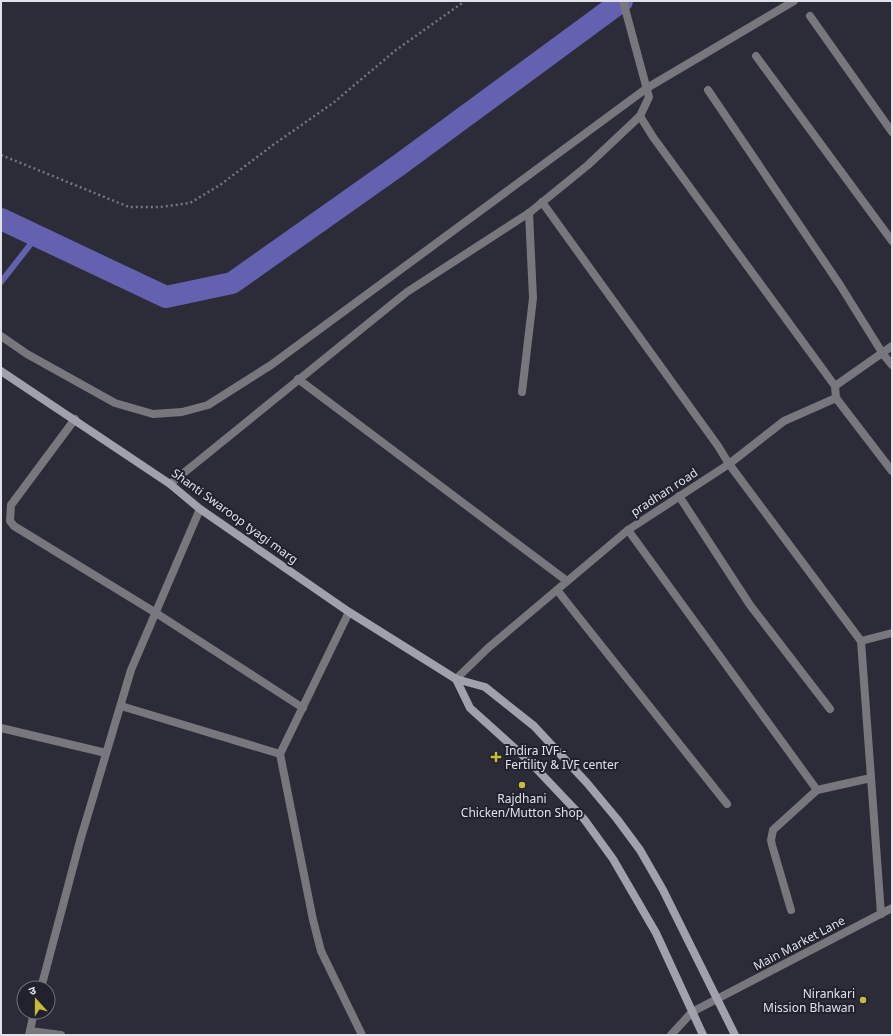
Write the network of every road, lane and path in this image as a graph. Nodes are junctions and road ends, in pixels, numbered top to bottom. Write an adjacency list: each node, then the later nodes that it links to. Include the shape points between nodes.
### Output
1 (465, 1): 10 (path, via 396,50 333,103 220,185 190,203 160,207 129,207)
2 (623, 1): 6 (street)
3 (794, 1): 6 (street)
4 (810, 16): 9 (street)
5 (756, 56): 13 (street)
6 (647, 88): 8 (street, via 649,97); 14 (street, via 271,365 208,405 182,412 153,414 115,403 27,354)
7 (708, 90): 16 (street)
8 (640, 116): 11 (street, via 588,165); 20 (street)
9 (892, 132)
10 (1, 155)
11 (542, 202): 12 (street); 24 (street)
12 (529, 213): 19 (street, via 407,292); 21 (street, via 534,298)
13 (892, 242)
14 (1, 336)
15 (892, 346): 16 (street)
16 (884, 354): 17 (street); 20 (street)
17 (892, 365)
18 (1, 370): 23 (main road, Shanti Swaroop tyagi marg)
19 (298, 379): 26 (street); 30 (street)
20 (835, 386): 22 (street)
21 (522, 392)
22 (836, 398): 24 (street, pradhan road, via 784,421); 25 (street)
23 (75, 419): 26 (main road, Shanti Swaroop tyagi marg); 33 (street, via 11,505 10,521 14,526)
24 (729, 464): 27 (street, pradhan road); 35 (street)
25 (892, 471)
26 (170, 484): 28 (main road, Shanti Swaroop tyagi marg)
27 (678, 496): 29 (street, pradhan road); 39 (street, via 750,605)
28 (200, 509): 32 (main road, Shanti Swaroop tyagi marg); 33 (street)
29 (628, 530): 30 (street, pradhan road); 44 (street)
30 (567, 581): 31 (street, pradhan road)
31 (557, 590): 36 (street, pradhan road, via 488,648); 45 (street)
32 (349, 612): 36 (main road, Shanti Swaroop tyagi marg); 38 (street)
33 (156, 613): 37 (street, via 131,670); 38 (street)
34 (892, 633): 35 (street)
35 (861, 641): 43 (street)
36 (456, 679): 50 (main road, Shanti Swaroop tyagi marg, via 485,687 534,726 617,819 640,850 663,890); 51 (main road, via 470,708 535,767 584,819 613,859 656,933)
37 (121, 706): 41 (street); 42 (street)
38 (303, 708): 42 (street)
39 (830, 709)
40 (1, 728): 41 (street)
41 (106, 753): 49 (street)
42 (280, 754): 55 (street, via 321,951)
43 (871, 778): 44 (street); 48 (street)
44 (817, 790): 47 (street, via 773,830 772,834 772,845)
45 (727, 804)
46 (892, 908): 48 (street, Main Market Lane)
47 (791, 910)
48 (881, 914): 50 (street, Main Market Lane)
49 (42, 980)
50 (718, 999): 51 (street, Main Market Lane); 58 (main road, Shanti Swaroop tyagi marg)
51 (692, 1012): 56 (street); 57 (main road)
52 (32, 1020): 53 (street)
53 (30, 1033): 54 (street)
54 (62, 1035)
55 (362, 1035)
56 (671, 1035)
57 (703, 1035)
58 (735, 1035)

